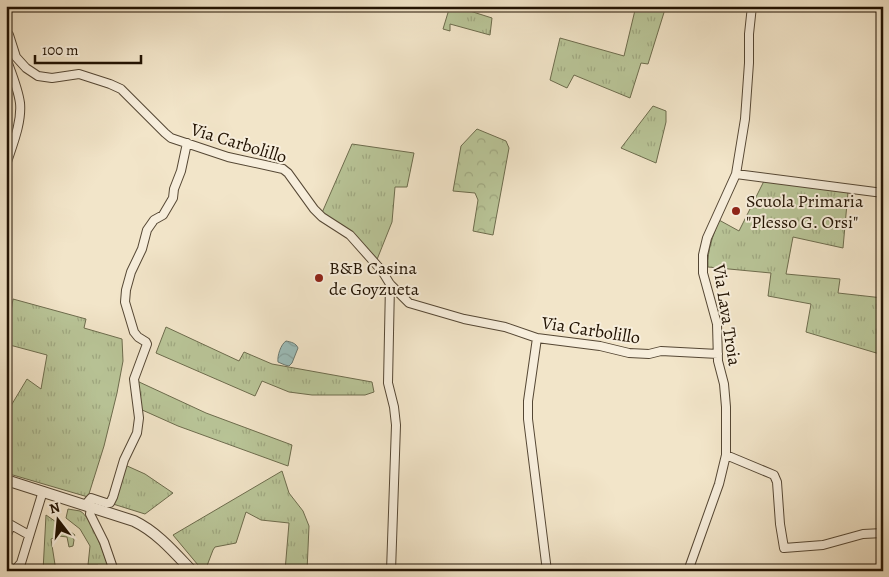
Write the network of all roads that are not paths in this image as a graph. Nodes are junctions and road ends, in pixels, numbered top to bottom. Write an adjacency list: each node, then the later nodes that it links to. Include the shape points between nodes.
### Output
1 (752, 6): 6 (street, Via Lava Troia, via 745,119)
2 (6, 31): 4 (street, Via Carbolillo, via 16,57 38,76 52,78 80,74 110,84 121,90 164,133)
3 (6, 58): 5 (street, via 20,104 18,128)
4 (187, 143): 8 (street, Via Carbolillo, via 228,157 283,169 314,209 350,235); 14 (street, via 173,198 163,215 154,220 147,230 126,290 125,302 134,332 147,344 134,379 139,418 137,433 110,503 91,498)
5 (6, 165)
6 (736, 174): 7 (street); 10 (street, Via Lava Troia, via 703,255 703,273 717,324)
7 (883, 193)
8 (390, 284): 9 (street, Via Carbolillo, via 409,303); 22 (street, via 388,383 396,424)
9 (537, 338): 10 (street, Via Carbolillo, via 629,353); 23 (street, via 528,420)
10 (718, 354): 11 (street, Via Lava Troia, via 726,407)
11 (726, 455): 16 (street, via 774,475 784,548 823,545 863,534); 24 (street, Via Lava Troia)
12 (6, 480): 13 (street)
13 (43, 492): 14 (street); 17 (street)
14 (88, 506): 20 (street); 21 (street, via 145,526)
15 (9, 524): 17 (street); 18 (street)
16 (883, 533)
17 (30, 535): 19 (street, via 21,563)
18 (6, 537)
19 (14, 571)
20 (114, 571)
21 (192, 571)
22 (391, 571)
23 (548, 571)
24 (688, 571)

